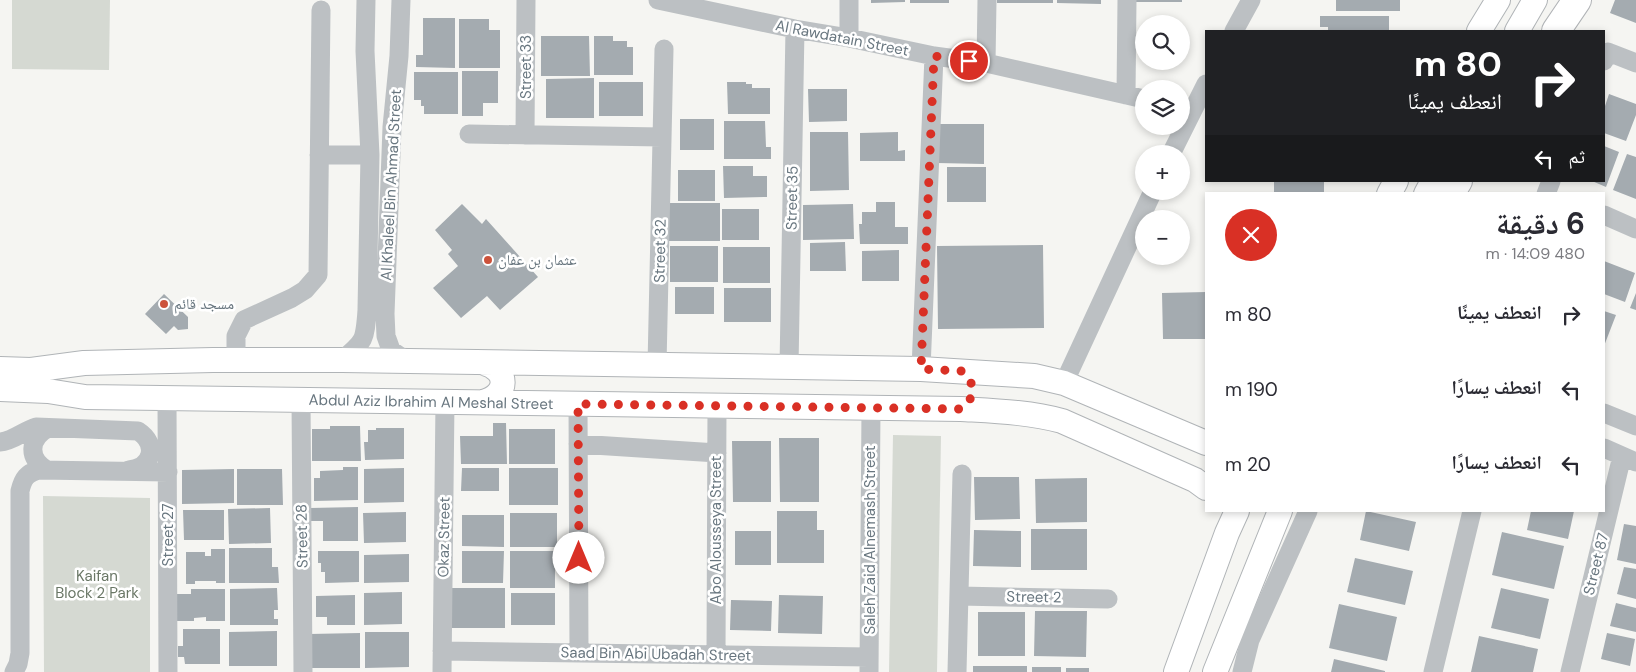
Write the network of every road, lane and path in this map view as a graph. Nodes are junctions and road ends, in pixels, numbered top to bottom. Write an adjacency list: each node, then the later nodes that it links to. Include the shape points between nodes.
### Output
1 (366, 0): 28 (street, Al Khaleel Bin Ahmad Street)
2 (401, 0): 27 (street, Al Khaleel Bin Ahmad Street)
3 (526, 0): 33 (street, Street 33)
4 (658, 0): 13 (street, Al Rawdatain Street)
5 (849, 0): 21 (street)
6 (987, 0): 26 (street)
7 (1127, 0): 30 (street)
8 (1251, 0): 16 (street)
9 (1498, 0): 17 (main road)
10 (1524, 0): 18 (main road)
11 (1535, 0): 19 (main road)
12 (1578, 0): 20 (highway)
13 (712, 5): 15 (street, Al Rawdatain Street)
14 (321, 10): 35 (street)
15 (795, 29): 21 (street, Al Rawdatain Street); 47 (street, Street 35)
16 (1235, 30)
17 (1480, 30)
18 (1513, 30)
19 (1518, 30)
20 (1557, 30)
21 (849, 38): 23 (street, Al Rawdatain Street)
22 (664, 49): 34 (street, Street 32)
23 (934, 56): 26 (street, Al Rawdatain Street); 49 (street)
24 (1606, 56): 25 (street)
25 (1636, 63)
26 (986, 64): 30 (street, Al Rawdatain Street)
27 (398, 71): 28 (street, via 379,79); 42 (street, Al Khaleel Bin Ahmad Street, via 392,127 385,314 386,336 391,350)
28 (366, 72): 36 (street, Al Khaleel Bin Ahmad Street)
29 (1205, 85): 31 (street)
30 (1135, 97)
31 (1190, 105)
32 (469, 134): 33 (street)
33 (526, 135): 34 (street)
34 (662, 137): 46 (street, Street 32)
35 (319, 155): 36 (street); 40 (street, via 318,275 305,290 292,298 244,320 236,336)
36 (370, 156): 41 (street, Al Khaleel Bin Ahmad Street, via 365,330 361,344)
37 (1149, 200): 52 (street)
38 (1605, 215): 39 (street)
39 (1636, 228)
40 (236, 360): 41 (main road); 43 (main road); 56 (main road, via 220,365 226,380 220,395); 57 (main road, via 251,366 247,373 248,389)
41 (342, 360): 42 (main road)
42 (407, 362): 44 (main road)
43 (84, 363): 48 (main road, via 31,370); 54 (main road, via 74,380 79,393)
44 (484, 363): 45 (main road); 60 (main road, via 497,369 503,382 493,399)
45 (534, 364): 46 (main road); 61 (main road, via 522,377 521,385 524,394)
46 (657, 365): 47 (main road)
47 (789, 367): 49 (main road)
48 (0, 369)
49 (921, 369): 50 (main road)
50 (962, 371): 51 (main road); 65 (main road, via 972,383 973,390 972,398)
51 (1001, 374): 52 (main road, via 1034,376); 66 (main road, via 993,392)
52 (1064, 383): 69 (main road)
53 (0, 389): 54 (main road, Abdul Aziz Ibrahim Al Meshal Street, via 48,391)
54 (85, 397): 55 (main road, Abdul Aziz Ibrahim Al Meshal Street)
55 (167, 398): 56 (main road, Abdul Aziz Ibrahim Al Meshal Street); 75 (street, Street 27)
56 (214, 400): 57 (main road, Abdul Aziz Ibrahim Al Meshal Street)
57 (260, 400): 58 (main road, Abdul Aziz Ibrahim Al Meshal Street)
58 (301, 400): 59 (main road, Abdul Aziz Ibrahim Al Meshal Street); 97 (street, Street 28)
59 (445, 401): 60 (main road, Abdul Aziz Ibrahim Al Meshal Street); 91 (street, Okaz Street)
60 (483, 402): 61 (main road, Abdul Aziz Ibrahim Al Meshal Street)
61 (538, 403): 62 (main road, Abdul Aziz Ibrahim Al Meshal Street)
62 (578, 404): 63 (main road, Abdul Aziz Ibrahim Al Meshal Street); 73 (street)
63 (717, 406): 64 (main road, Abdul Aziz Ibrahim Al Meshal Street); 76 (street, Abo Alousseya Street)
64 (871, 408): 65 (main road, Abdul Aziz Ibrahim Al Meshal Street); 94 (street, Saleh Zaid Alnemash Street)
65 (961, 409): 66 (main road, Abdul Aziz Ibrahim Al Meshal Street)
66 (1001, 411): 78 (main road, Abdul Aziz Ibrahim Al Meshal Street, via 1062,421)
67 (1605, 413): 68 (street)
68 (1636, 426)
69 (1170, 427): 72 (main road); 78 (main road, via 1173,445 1162,459)
70 (48, 428): 71 (street, via 29,429 11,440); 75 (street, via 138,431); 79 (street, via 40,432 32,447 34,458)
71 (0, 442)
72 (1205, 443)
73 (578, 444): 76 (street); 92 (street)
74 (1605, 448): 77 (street)
75 (159, 452): 80 (street, via 138,469); 81 (street, Street 27)
76 (717, 453): 93 (street, Abo Alousseya Street)
77 (1629, 459): 104 (street, Street 87)
78 (1153, 461): 83 (main road, Abdul Aziz Ibrahim Al Meshal Street)
79 (47, 470): 80 (street); 95 (street, via 32,472 25,477 20,491 20,653)
80 (128, 470): 81 (street)
81 (168, 472): 96 (street, Street 27)
82 (962, 474): 89 (street)
83 (1205, 487)
84 (1236, 512): 88 (main road)
85 (1280, 512): 101 (main road)
86 (1308, 512): 102 (street, via 1250,640)
87 (1472, 512): 103 (street)
88 (1225, 522): 100 (main road)
89 (959, 596): 90 (street, Street 2); 99 (street)
90 (1108, 598)
91 (442, 651): 92 (street, Saad Bin Abi Ubadah Street); 98 (street, Okaz Street)
92 (579, 653): 93 (street, Saad Bin Abi Ubadah Street)
93 (716, 655): 94 (street, Saad Bin Abi Ubadah Street)
94 (869, 664)
95 (14, 672)
96 (168, 672)
97 (304, 672)
98 (442, 672)
99 (957, 672)
100 (1176, 672)
101 (1215, 672)
102 (1242, 672)
103 (1433, 672)
104 (1570, 672)

